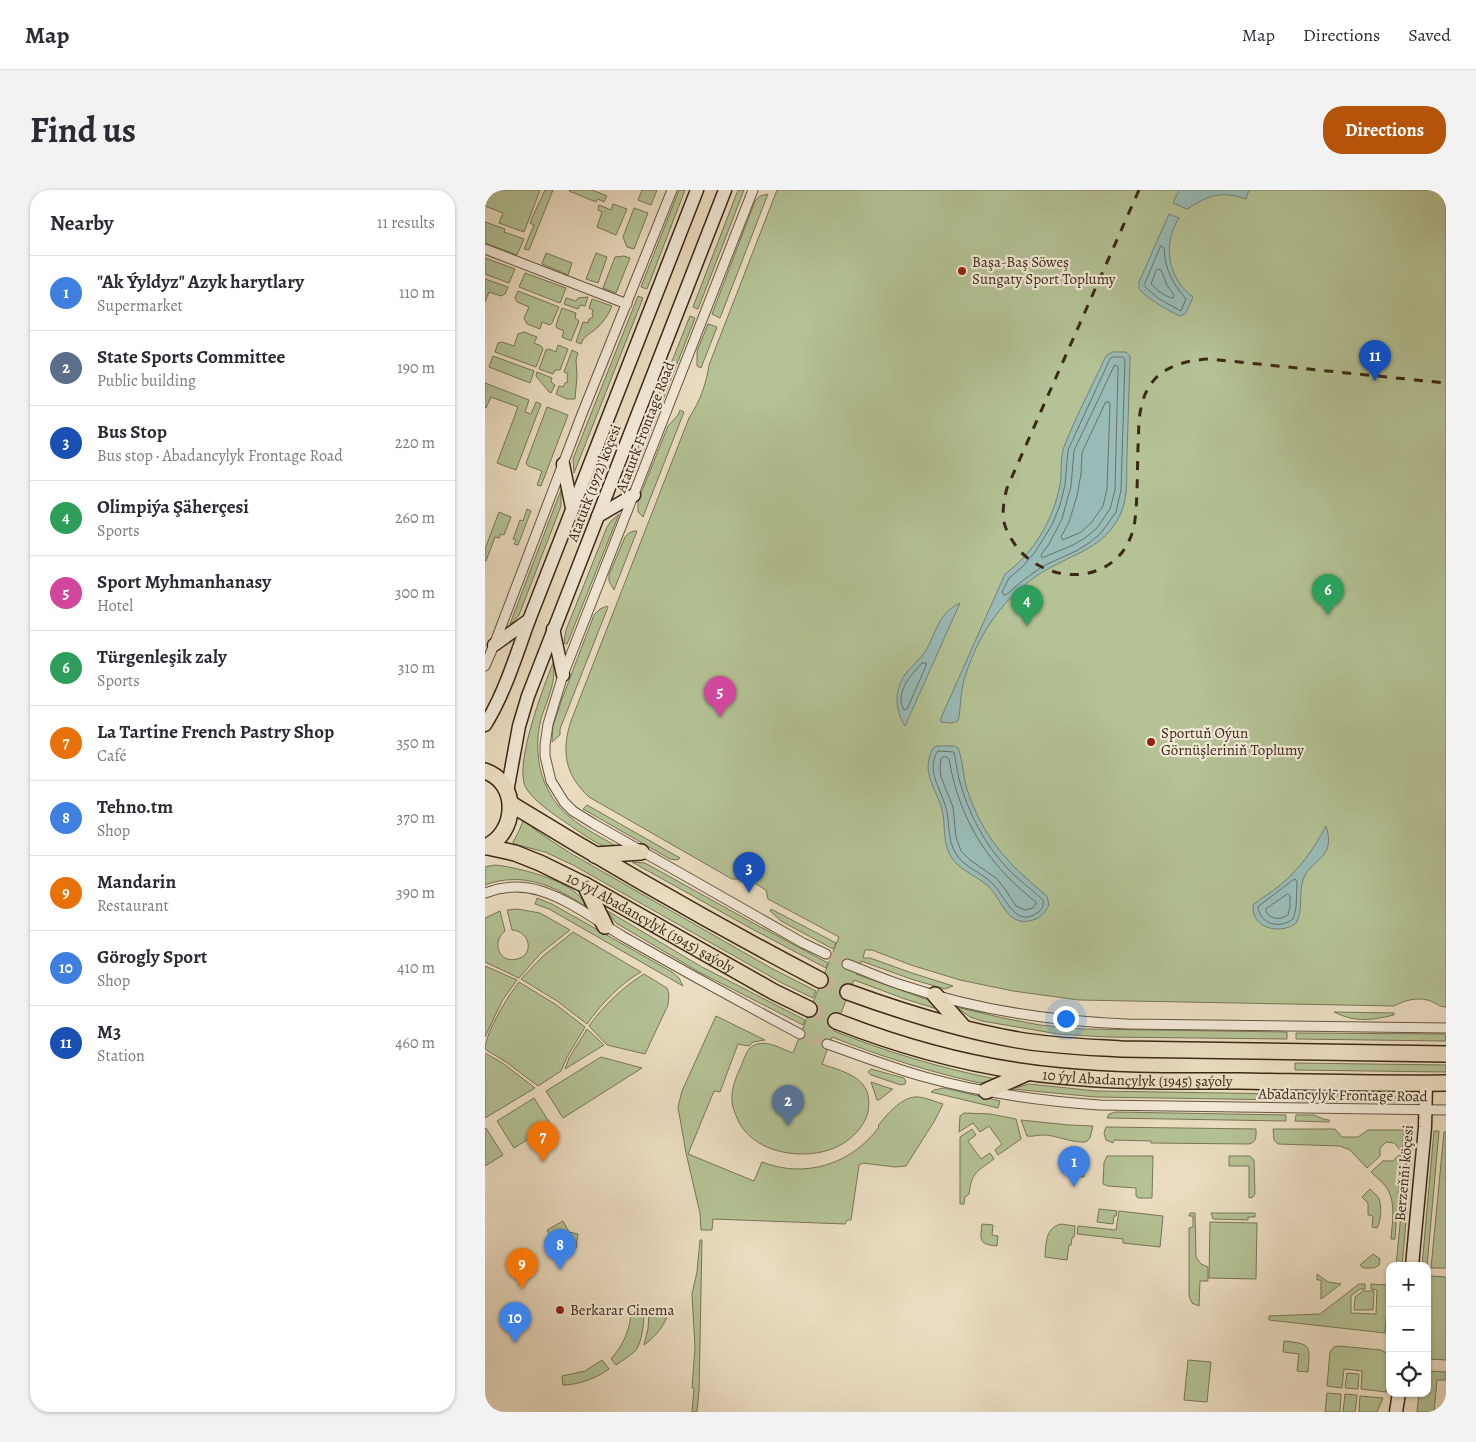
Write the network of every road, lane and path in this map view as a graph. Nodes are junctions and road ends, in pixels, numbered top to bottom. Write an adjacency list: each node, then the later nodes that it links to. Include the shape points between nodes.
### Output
1 (672, 190): 6 (street)
2 (697, 190): 9 (main road, Atatürk (1972) köçesi)
3 (725, 190): 10 (main road, Atatürk (1972) köçesi)
4 (753, 190): 8 (street, Ataturk Frontage Road)
5 (485, 249): 6 (street)
6 (627, 304): 7 (street)
7 (563, 464): 9 (main road); 13 (street)
8 (633, 495): 10 (main road); 15 (street, Ataturk Frontage Road)
9 (573, 509): 11 (main road, Atatürk (1972) köçesi)
10 (598, 516): 12 (main road, Atatürk (1972) köçesi)
11 (529, 620): 13 (main road); 16 (main road, Atatürk (1972) köçesi)
12 (553, 629): 15 (main road); 18 (main road, Atatürk (1972) köçesi, via 522,712 512,760)
13 (495, 645): 14 (street)
14 (485, 666)
15 (563, 675): 20 (street, via 546,734 545,756 551,781 557,794 573,811)
16 (485, 725)
17 (485, 770): 18 (main road, 10 ýyl Abadançylyk (1945) şaýoly, via 500,780)
18 (509, 798): 19 (main road, via 510,817 506,829); 21 (main road, 10 ýyl Abadançylyk (1945) şaýoly)
19 (486, 848): 22 (main road, 10 ýyl Abadançylyk (1945) şaýoly, via 540,863)
20 (641, 852): 21 (main road); 25 (street)
21 (595, 855): 27 (main road, 10 ýyl Abadançylyk (1945) şaýoly)
22 (585, 885): 24 (main road); 30 (main road, 10 ýyl Abadançylyk (1945) şaýoly)
23 (485, 893): 24 (street, via 511,887 541,891)
24 (605, 926): 34 (street)
25 (826, 954)
26 (847, 964): 29 (street)
27 (821, 980)
28 (848, 992): 32 (main road, 10 ýyl Abadançylyk (1945) şaýoly, via 901,1011)
29 (935, 995): 32 (main road); 33 (street, via 1018,1014 1098,1023)
30 (809, 1009)
31 (836, 1021): 37 (main road, 10 ýyl Abadançylyk (1945) şaýoly, via 919,1049)
32 (963, 1027): 36 (main road, 10 ýyl Abadançylyk (1945) şaýoly, via 1018,1040 1067,1046)
33 (1446, 1028)
34 (800, 1034)
35 (827, 1044): 40 (street, Abadancylyk Frontage Road, via 926,1077)
36 (1446, 1054)
37 (1027, 1072): 38 (main road, 10 ýyl Abadançylyk (1945) şaýoly, via 1106,1079); 40 (main road)
38 (1426, 1083): 39 (main road, 10 ýyl Abadançylyk (1945) şaýoly); 41 (main road, Berzeňňi köçesi)
39 (1446, 1083)
40 (986, 1091): 41 (street, Abadancylyk Frontage Road, via 1100,1105)
41 (1425, 1110): 42 (street, Abadancylyk Frontage Road); 43 (main road, Berzeňňi köçesi)
42 (1446, 1110)
43 (1412, 1262)
44 (1398, 1397): 45 (main road)
45 (1396, 1412)

